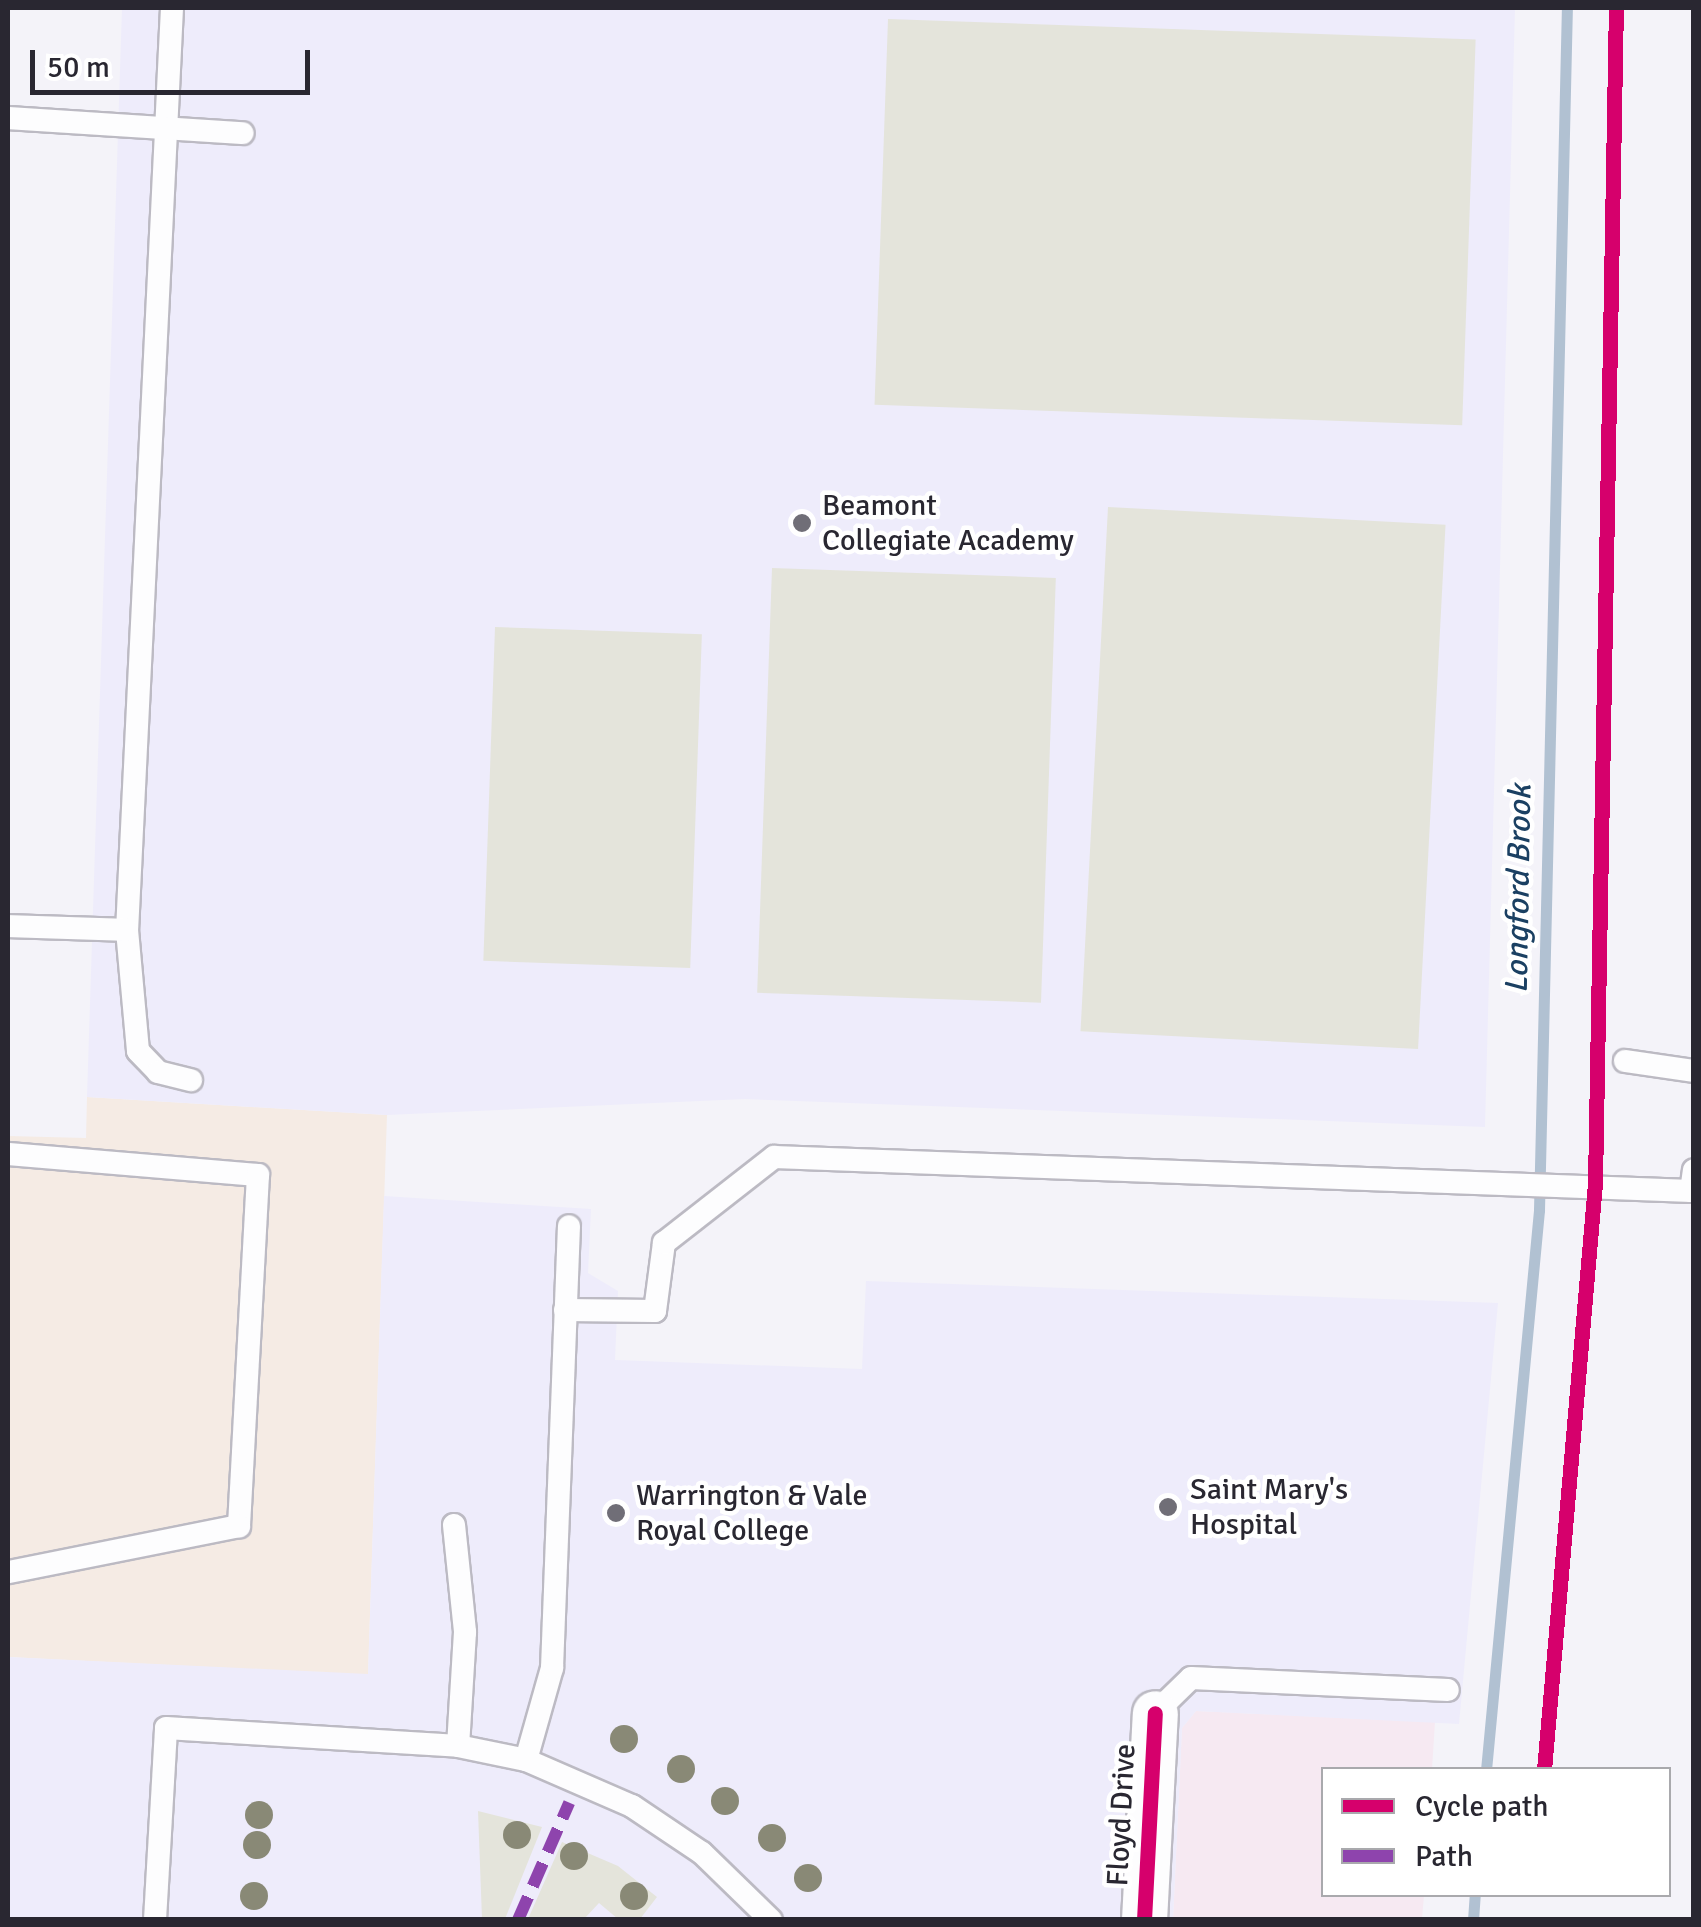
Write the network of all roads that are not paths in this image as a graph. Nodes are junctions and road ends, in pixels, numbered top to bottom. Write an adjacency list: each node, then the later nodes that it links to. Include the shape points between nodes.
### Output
1 (172, 8): 3 (lane)
2 (8, 118): 3 (lane)
3 (165, 128): 4 (lane); 6 (lane)
4 (243, 133)
5 (8, 926): 6 (lane)
6 (127, 930): 9 (lane, via 138,1050 158,1072)
7 (1625, 1062): 8 (lane)
8 (1694, 1071)
9 (191, 1080)
10 (8, 1154): 15 (lane, via 258,1175 239,1526)
11 (1694, 1170): 13 (lane, via 1691,1190 774,1157 664,1243 655,1311)
12 (568, 1226): 13 (lane)
13 (565, 1310): 19 (lane, via 552,1668)
14 (454, 1525): 18 (lane, via 465,1632)
15 (8, 1572)
16 (1448, 1690): 17 (lane, via 1191,1678)
17 (1155, 1713): 22 (street, Floyd Drive)
18 (458, 1746): 19 (lane); 20 (lane, via 166,1728)
19 (526, 1760): 21 (lane, via 632,1806 702,1853)
20 (155, 1920)
21 (771, 1920)
22 (1144, 1920)

